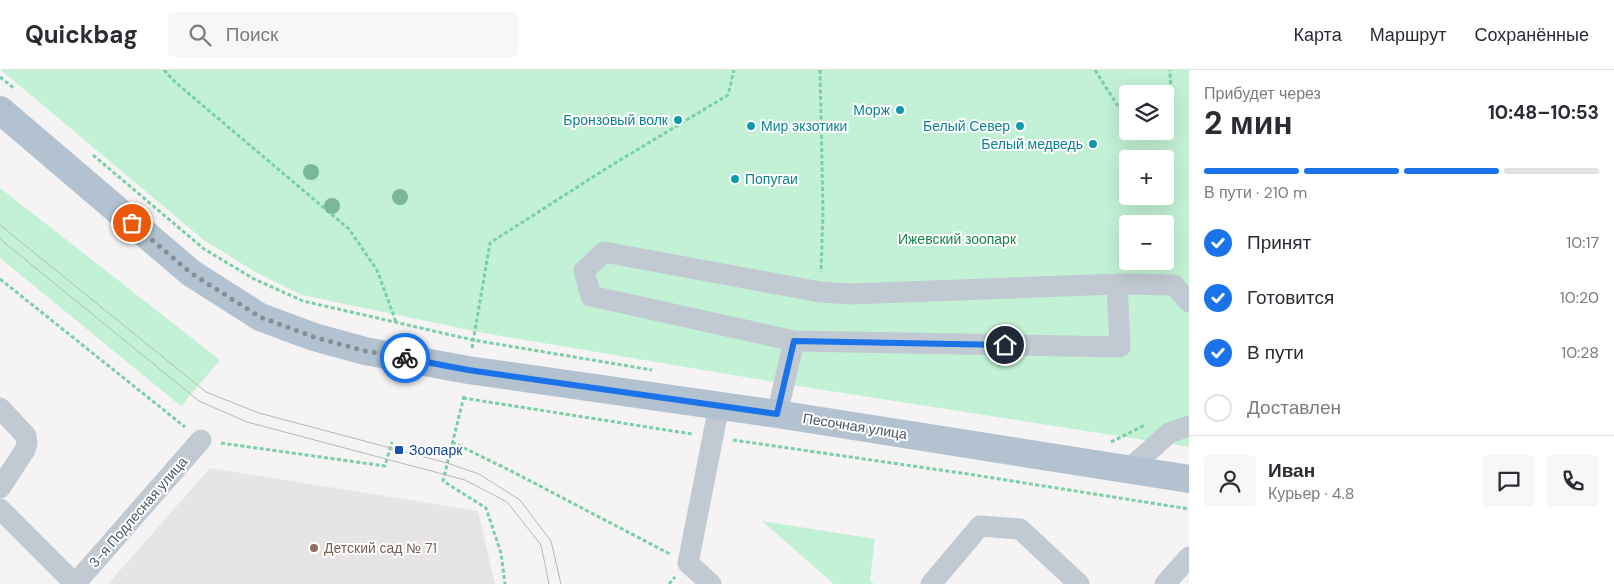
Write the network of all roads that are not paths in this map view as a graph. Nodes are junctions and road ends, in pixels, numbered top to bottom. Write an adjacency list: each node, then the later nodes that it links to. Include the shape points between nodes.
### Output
1 (8, 100): 6 (main road, Песочная улица, via 191,273 260,317 365,351 468,370)
2 (1117, 284): 3 (street); 5 (street, via 1120,347); 5 (street, via 851,294 820,292 604,252 584,271 591,296)
3 (1181, 286): 4 (street)
4 (1189, 302)
5 (794, 341): 8 (street)
6 (719, 406): 8 (main road, Песочная улица); 17 (street, via 688,563)
7 (0, 408): 13 (street, via 26,436 27,443)
8 (777, 414): 11 (main road, Песочная улица)
9 (1189, 426): 11 (street, via 1169,433)
10 (201, 440): 16 (street, 3-я Подлесная улица)
11 (1128, 470): 12 (main road, Песочная улица)
12 (1189, 479)
13 (0, 488)
14 (0, 509): 16 (street)
15 (1189, 557): 20 (street)
16 (75, 584)
17 (711, 584)
18 (931, 584): 19 (street, via 980,526 1020,529)
19 (1079, 584)
20 (1165, 584)

